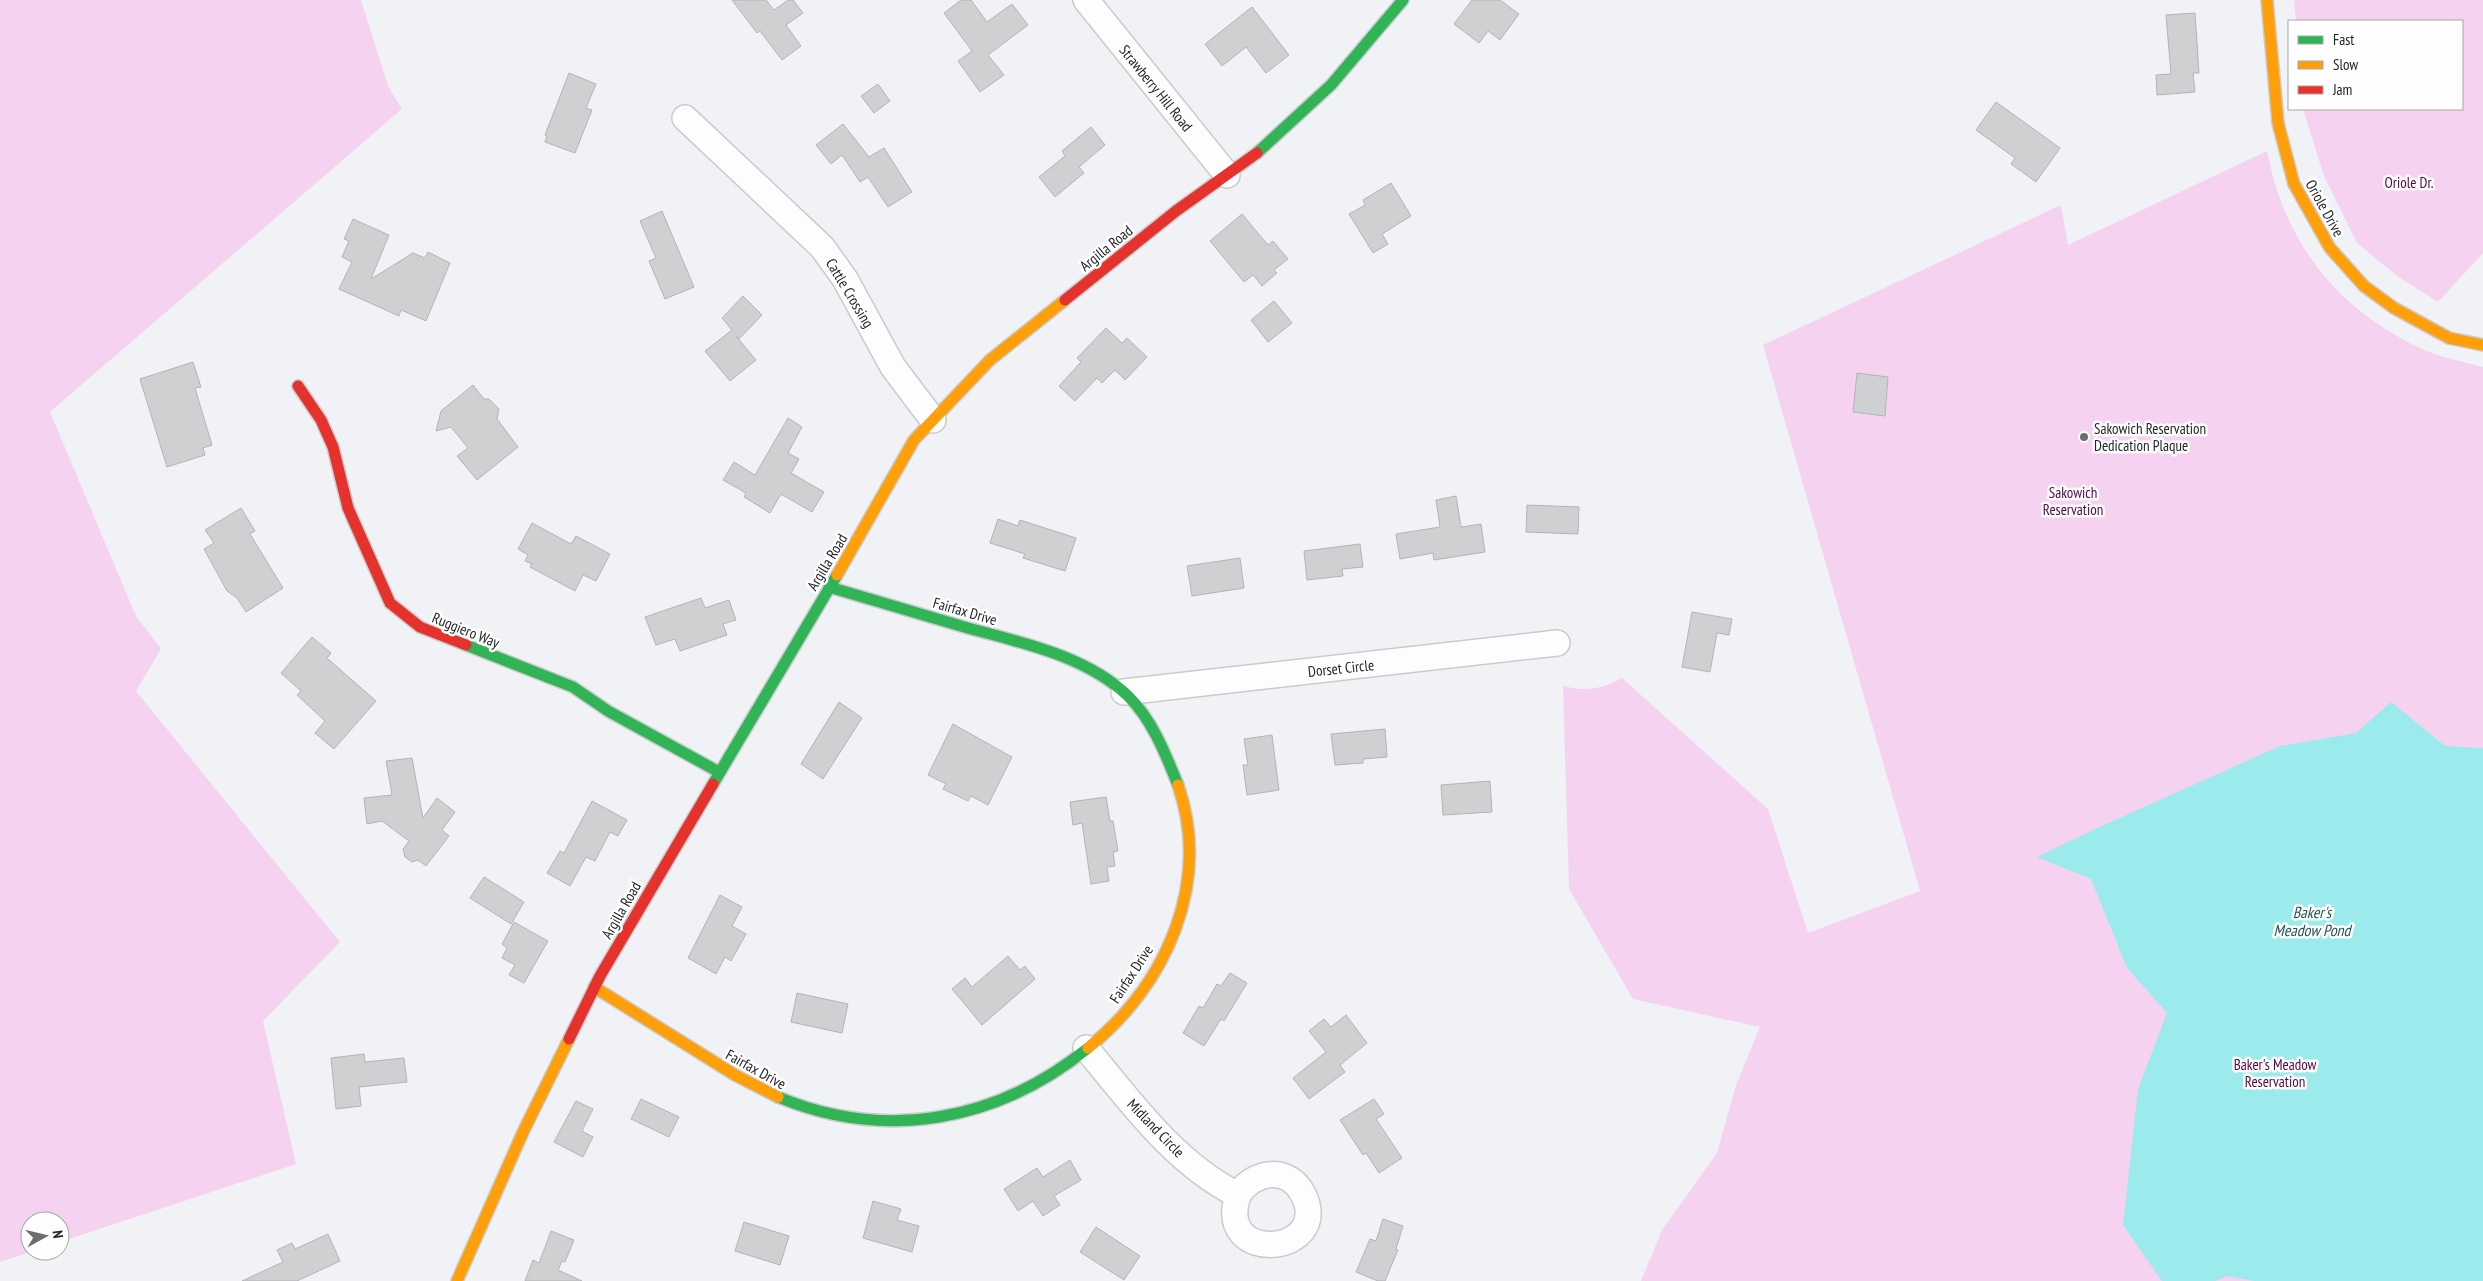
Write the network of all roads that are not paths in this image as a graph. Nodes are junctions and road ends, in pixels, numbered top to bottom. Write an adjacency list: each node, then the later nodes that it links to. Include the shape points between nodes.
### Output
1 (1086, 0): 5 (street, Strawberry Hill Road)
2 (1403, 0): 5 (street, Argilla Road, via 1325,91 1274,139)
3 (2267, 0): 6 (street, Oriole Drive, via 2278,123 2294,184 2330,248 2364,286 2394,308 2449,338)
4 (685, 118): 8 (street, Cattle Crossing, via 822,247 845,279 893,367)
5 (1227, 175): 8 (street, Argilla Road, via 1176,211 990,360)
6 (2483, 345)
7 (298, 386): 12 (street, Ruggiero Way, via 321,420 333,447 348,508 390,603 420,627 573,687 608,711)
8 (933, 420): 9 (street, Argilla Road, via 914,440)
9 (829, 587): 11 (street, Fairfax Drive, via 1047,651 1099,674); 12 (street, Argilla Road)
10 (1557, 643): 11 (street, Dorset Circle)
11 (1124, 692): 14 (street, Fairfax Drive, via 1142,715 1174,774 1190,833 1191,860 1181,910 1160,959 1118,1022)
12 (719, 772): 13 (street, Argilla Road)
13 (594, 987): 14 (street, Fairfax Drive, via 766,1094 822,1113 876,1122 931,1119 983,1106 1031,1083); 16 (street, Argilla Road, via 524,1130)
14 (1086, 1048): 15 (street, Midland Circle, via 1176,1150 1201,1174)
15 (1238, 1195)
16 (457, 1281)

